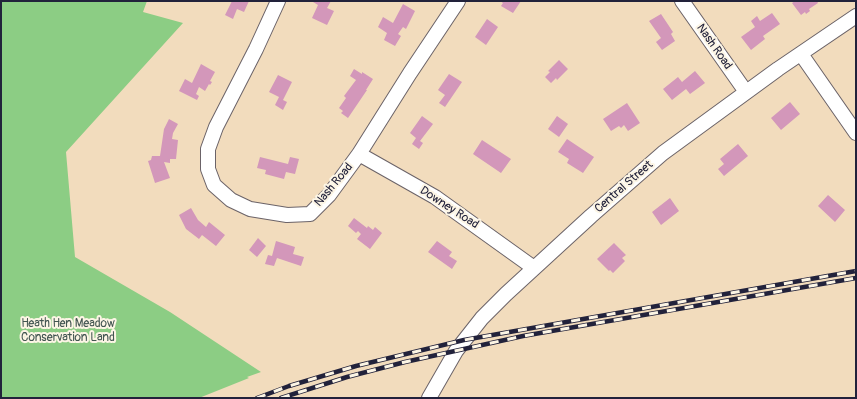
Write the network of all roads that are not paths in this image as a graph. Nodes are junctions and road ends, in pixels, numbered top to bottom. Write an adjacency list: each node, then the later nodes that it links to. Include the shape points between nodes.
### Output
1 (278, 1): 8 (street, Nash Road, via 216,127 208,149 208,169 214,185 231,200 250,209 287,215 310,214 329,195)
2 (458, 1): 8 (street, Nash Road)
3 (682, 1): 6 (street, Nash Road)
4 (856, 16): 5 (street, Central Street)
5 (801, 54): 6 (street, Central Street); 7 (street)
6 (746, 92): 9 (street, Central Street, via 663,153)
7 (856, 133)
8 (359, 154): 9 (street, Downey Road, via 435,197)
9 (534, 268): 10 (street, Central Street, via 482,318 464,340)
10 (429, 398)

